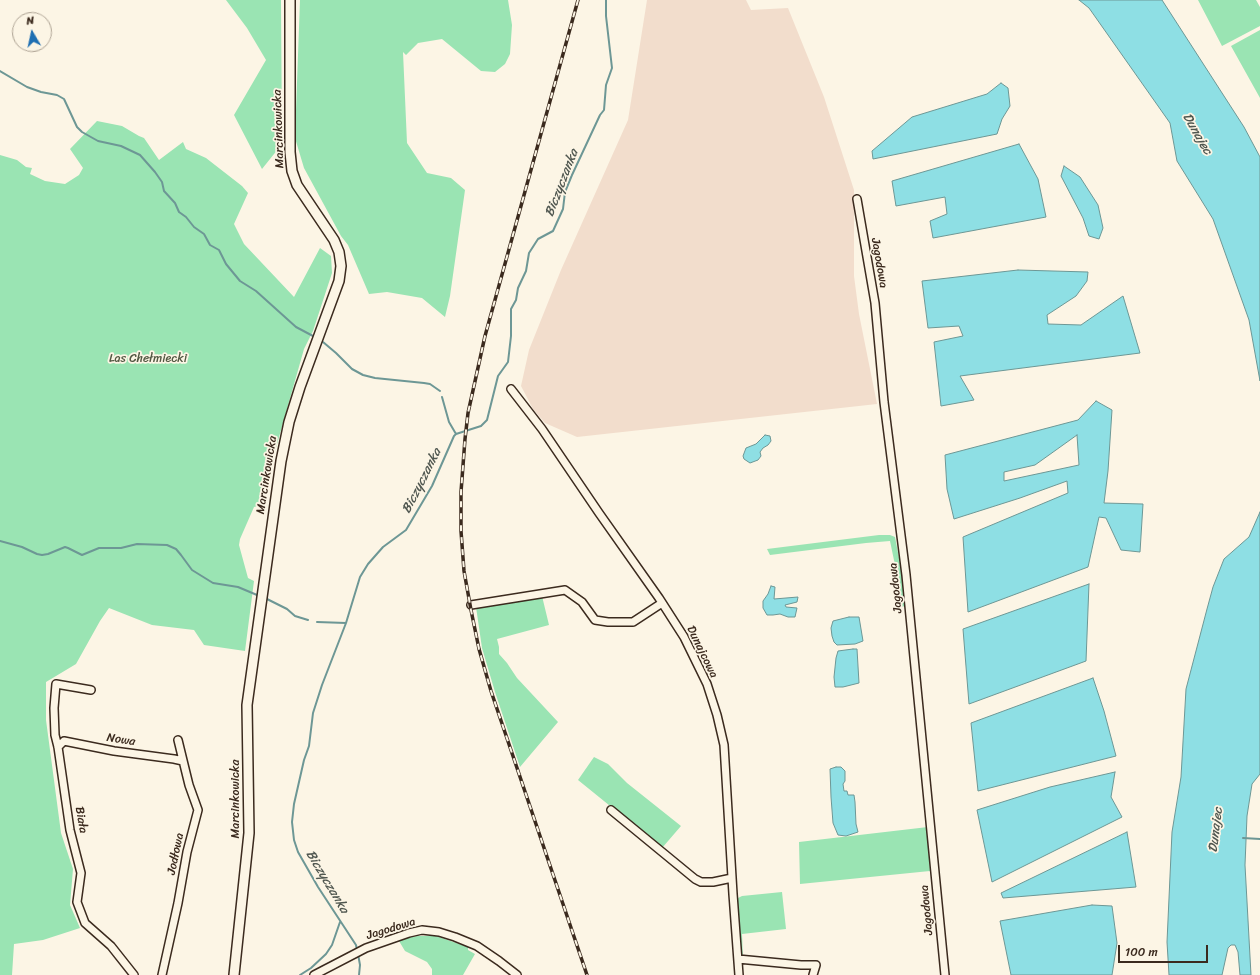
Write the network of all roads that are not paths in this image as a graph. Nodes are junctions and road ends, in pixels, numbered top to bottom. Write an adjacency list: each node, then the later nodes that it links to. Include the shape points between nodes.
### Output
1 (290, 0): 15 (street, Marcinkowicka, via 292,171 297,185 334,240 341,266 339,281 291,415 282,454 248,706 249,833)
2 (857, 199): 20 (street, Jagodowa, via 876,303 884,402 906,575)
3 (511, 389): 4 (street, Dunajcowa, via 542,429)
4 (662, 603): 5 (street, via 633,622 595,620 582,602 565,590); 11 (street, Dunajcowa, via 684,637 707,684 717,716 724,745)
5 (472, 605)
6 (91, 690): 8 (street, Biała, via 56,684 53,718)
7 (178, 740): 9 (street, Jodłowa)
8 (58, 747): 9 (street, Nowa, via 64,741); 13 (street, Biała, via 70,830 81,873 77,902 85,923 111,946)
9 (183, 761): 14 (street, Jodłowa, via 198,810)
10 (611, 810): 11 (street, via 695,879 713,882)
11 (732, 878): 12 (street, Dunajcowa)
12 (738, 959): 18 (street, Dunajcowa); 19 (street, via 816,965)
13 (134, 975)
14 (162, 975)
15 (234, 975)
16 (314, 975): 17 (street, Jagodowa, via 366,948 422,930 439,932 477,946)
17 (517, 975)
18 (740, 975)
19 (813, 975)
20 (944, 975)

